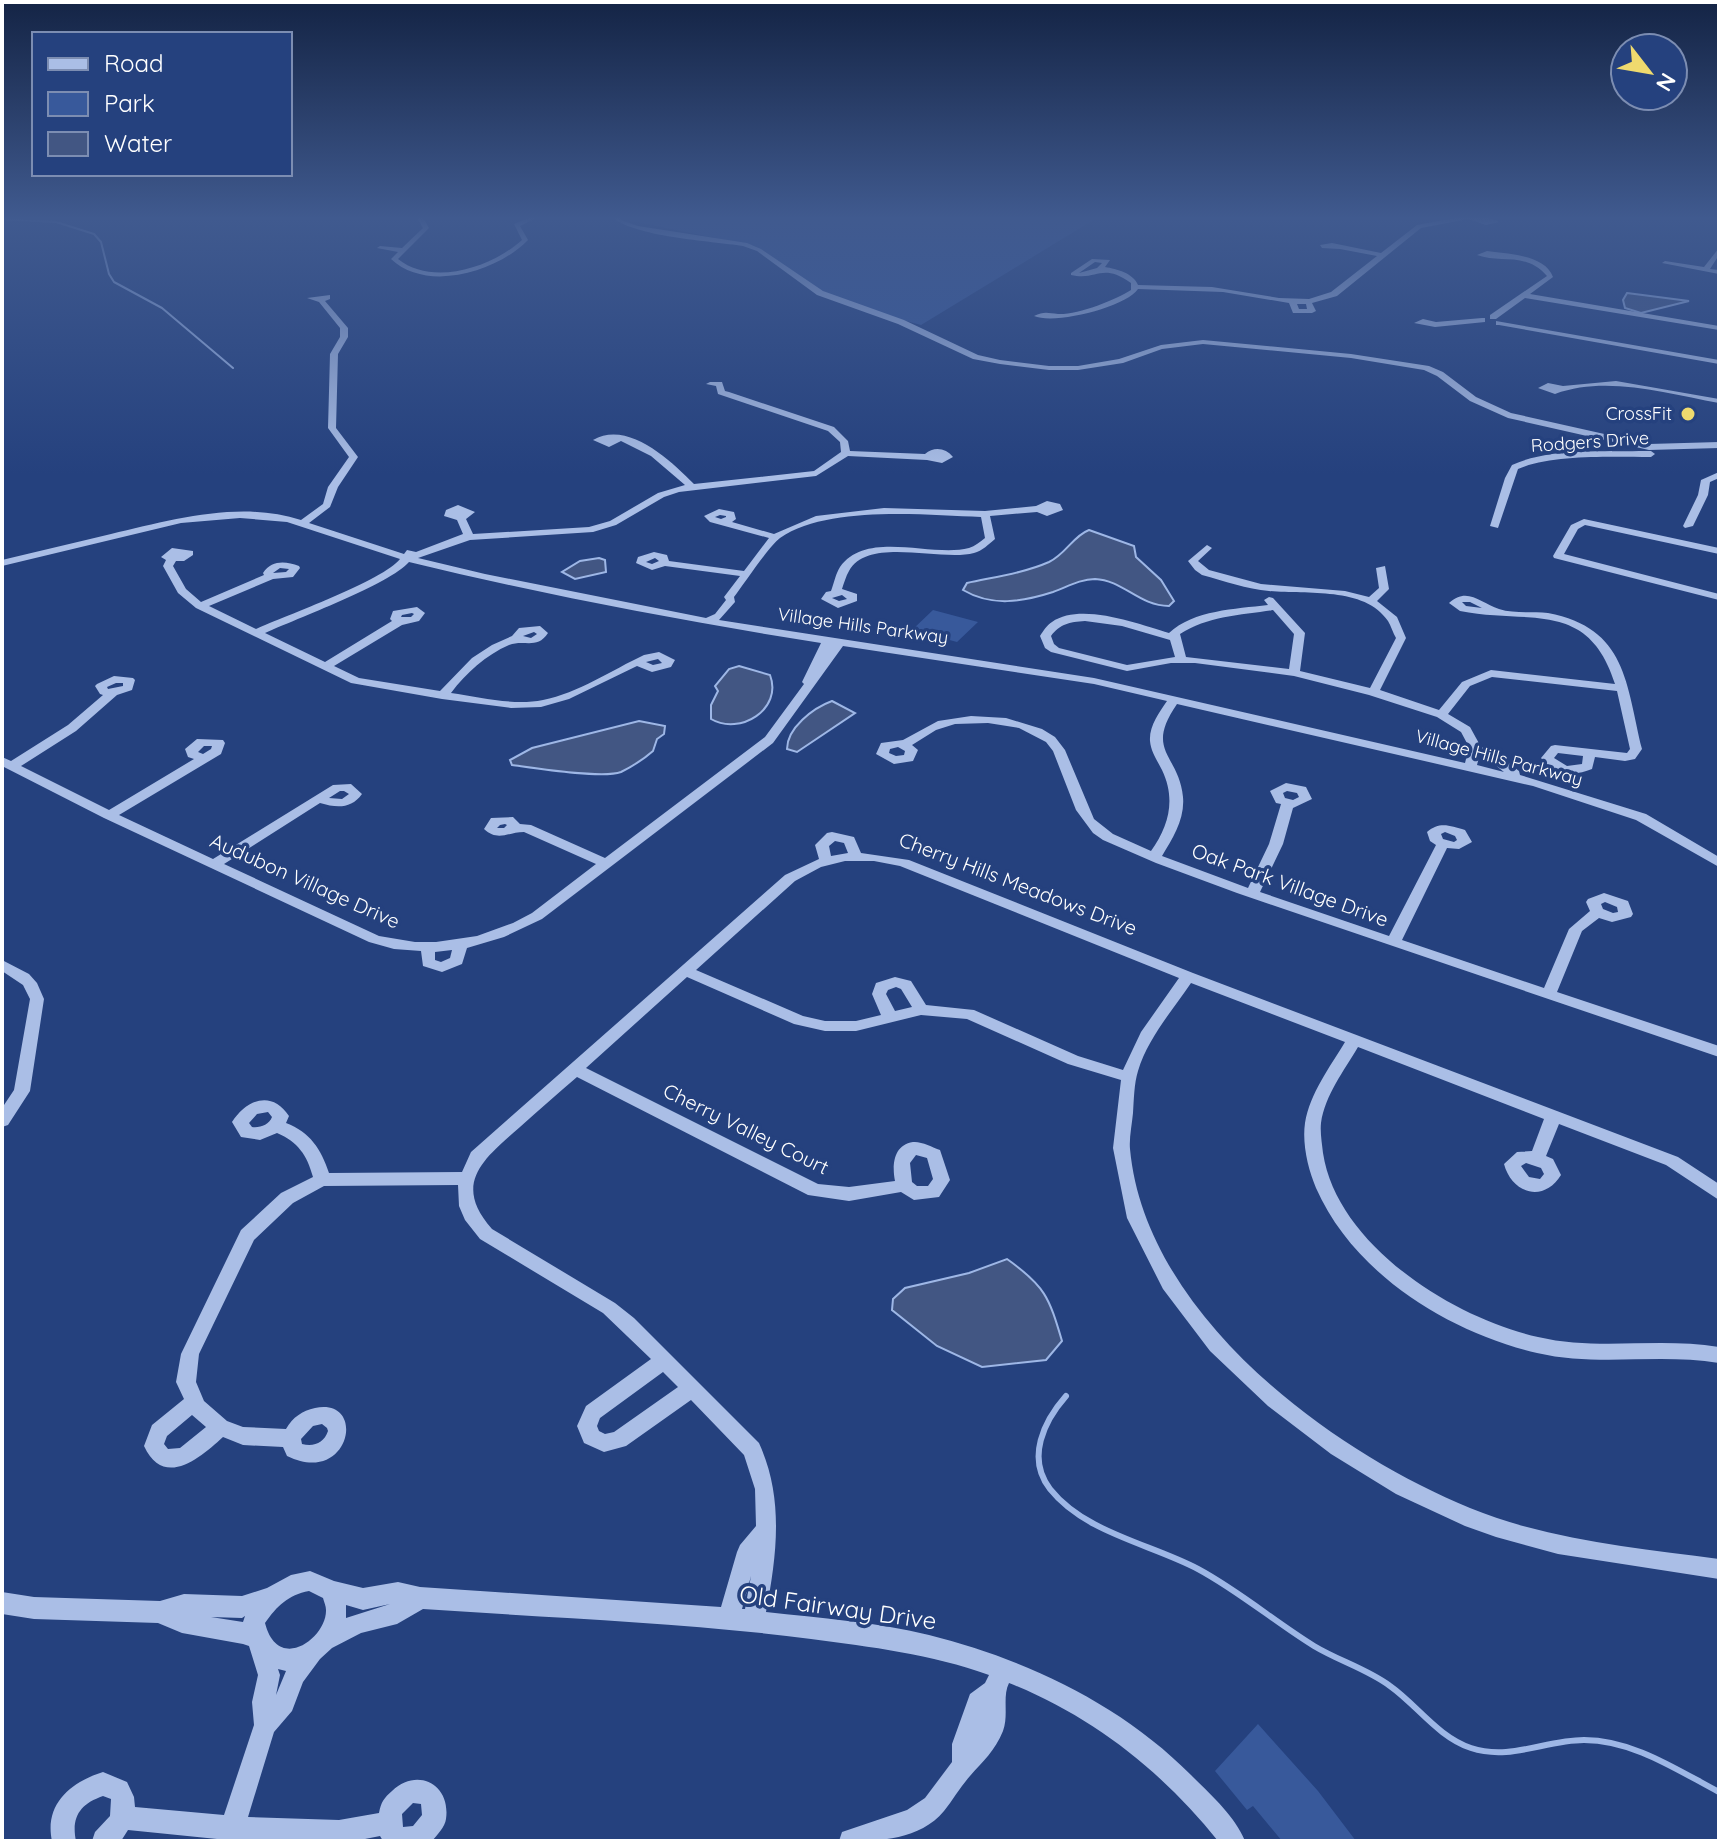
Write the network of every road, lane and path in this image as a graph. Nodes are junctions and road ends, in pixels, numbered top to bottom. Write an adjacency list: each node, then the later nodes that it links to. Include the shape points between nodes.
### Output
1 (323, 302): 28 (street, via 344,328 334,354 332,428 354,457 327,505)
2 (845, 302): 19 (street, via 976,357 1032,367 1078,368 1203,342 1426,368 1508,415 1649,447)
3 (1112, 302): 8 (street)
4 (1292, 302): 5 (street, via 1296,311 1304,313 1312,311)
5 (1308, 302)
6 (1516, 302): 9 (street)
7 (1565, 302): 11 (street)
8 (1057, 316)
9 (1496, 320): 10 (street); 12 (street)
10 (1435, 324)
11 (1719, 328)
12 (1719, 362)
13 (710, 384): 20 (street, via 831,429 844,441)
14 (1563, 388): 16 (street, via 1616,383)
15 (1719, 389): 16 (street)
16 (1716, 400)
17 (616, 437): 23 (street, via 652,450)
18 (1719, 445): 19 (street)
19 (1683, 449): 29 (street, Rodgers Drive, via 1524,463 1512,471)
20 (846, 453): 21 (street); 23 (street, via 816,473)
21 (929, 457)
22 (1717, 475): 30 (street, via 1706,480)
23 (690, 485): 31 (street, via 590,530)
24 (1038, 509): 25 (street)
25 (985, 514): 32 (street, via 852,513 806,522); 45 (street, via 990,539 979,548 867,553 849,565)
26 (461, 518): 31 (street)
27 (720, 522): 32 (street)
28 (303, 523): 37 (street, Village Hills Parkway); 38 (street, Village Hills Parkway, via 221,516 162,523)
29 (1495, 526)
30 (1683, 534): 35 (street); 46 (street, via 1584,522 1574,527 1558,556)
31 (469, 537): 33 (street); 37 (street, via 424,546)
32 (775, 537): 42 (street)
33 (456, 542): 37 (street); 40 (street, via 444,550)
34 (1207, 548): 44 (street, via 1193,561 1198,569)
35 (1719, 551)
36 (172, 559): 49 (street, via 168,566 177,582)
37 (404, 559): 40 (street, Village Hills Parkway); 55 (street, via 367,584)
38 (2, 563)
39 (665, 563): 42 (street)
40 (439, 566): 53 (street, Village Hills Parkway)
41 (1381, 568): 48 (street, via 1384,589)
42 (745, 574): 47 (street)
43 (271, 576): 49 (street)
44 (1266, 588): 48 (street); 50 (street)
45 (836, 592)
46 (1719, 597)
47 (729, 600): 53 (street, via 722,599); 54 (street, via 727,612)
48 (1371, 601): 68 (street, via 1393,617 1401,638)
49 (200, 606): 55 (street)
50 (1273, 607): 57 (street, via 1193,623); 65 (street, via 1300,633)
51 (1494, 610): 67 (street, via 1533,613 1584,629 1605,646)
52 (400, 621): 64 (street)
53 (708, 622): 54 (street, Village Hills Parkway)
54 (750, 628): 58 (street, Village Hills Parkway)
55 (254, 634): 64 (street)
56 (518, 638): 70 (street, via 457,676)
57 (1174, 638): 61 (street); 61 (street, via 1078,616 1055,622 1045,636 1049,646 1061,652 1119,667)
58 (828, 639): 59 (street, Village Hills Parkway); 66 (street)
59 (841, 641): 60 (street, Village Hills Parkway); 62 (street)
60 (876, 647): 62 (street); 71 (street, Village Hills Parkway)
61 (1181, 660): 65 (street)
62 (829, 661): 66 (street)
63 (639, 663): 70 (street, via 541,704)
64 (325, 667): 70 (street, via 355,681)
65 (1294, 673): 68 (street)
66 (808, 686): 89 (street, via 769,740)
67 (1619, 688): 72 (street, via 1491,673 1472,679); 76 (street, via 1635,753)
68 (1373, 692): 72 (street)
69 (113, 693): 77 (street, via 72,728)
70 (442, 696)
71 (1174, 699): 78 (street, Village Hills Parkway); 86 (street, via 1156,739 1177,796 1176,817)
72 (1440, 713): 74 (street, via 1471,727); 78 (street, via 1466,730 1473,742)
73 (905, 744): 86 (street, Oak Park Village Drive, via 933,727 966,719 1012,722 1036,730 1059,749 1091,825)
74 (1484, 750): 78 (street); 79 (street)
75 (217, 751): 83 (street)
76 (1589, 753)
77 (7, 763): 83 (street, Audubon Village Drive)
78 (1475, 768): 79 (street, Village Hills Parkway)
79 (1522, 779): 82 (street, Village Hills Parkway)
80 (318, 799): 80 (street, via 347,787 356,794 338,804); 87 (street)
81 (1288, 803): 91 (street, via 1276,844)
82 (1615, 810): 88 (street, Village Hills Parkway, via 1664,828); 90 (street, Village Hills Parkway)
83 (109, 815): 87 (street, Audubon Village Drive)
84 (513, 828): 89 (street, via 526,828)
85 (1443, 844): 93 (street)
86 (1154, 857): 91 (street, Oak Park Village Drive)
87 (216, 863): 89 (street, Audubon Village Drive, via 374,939 428,948 428,963 442,967 457,961 460,944 522,925)
88 (1719, 863)
89 (607, 864)
90 (1719, 874)
91 (1252, 893): 93 (street, Oak Park Village Drive)
92 (1598, 912): 97 (street, via 1576,929)
93 (1393, 943): 97 (street, Oak Park Village Drive)
94 (2, 965): 105 (street, via 27,979 37,999 22,1091)
95 (686, 971): 96 (street, Cherry Hills Meadows Drive, via 790,878 812,864 856,856 904,863); 99 (street, via 811,1024 848,1026); 102 (street, Cherry Hills Meadows Drive)
96 (1188, 976): 100 (street, Cherry Hills Meadows Drive); 103 (street, via 1145,1039)
97 (1548, 995): 101 (street, Oak Park Village Drive)
98 (921, 1010): 99 (street); 99 (street, via 906,985 889,983 879,994); 103 (street, via 969,1014 1073,1060)
99 (890, 1017)
100 (1354, 1040): 104 (street, Cherry Hills Meadows Drive); 112 (street, via 1320,1100 1313,1149 1336,1211 1387,1269 1439,1305 1536,1345 1602,1351 1680,1348)
101 (1719, 1052)
102 (575, 1069): 108 (street, Cherry Hills Meadows Drive, via 477,1156); 110 (street, Cherry Valley Court, via 814,1190 859,1196)
103 (1128, 1077): 119 (street, via 1122,1120 1125,1169 1153,1254 1223,1354 1272,1399 1375,1472 1464,1515 1550,1543)
104 (1554, 1115): 107 (street); 111 (street, Cherry Hills Meadows Drive, via 1672,1161)
105 (2, 1121)
106 (276, 1126): 109 (street, via 308,1143)
107 (1537, 1158)
108 (467, 1178): 109 (street); 113 (street, via 466,1206 486,1234 609,1308)
109 (322, 1180): 115 (street, via 287,1198 247,1235 190,1354 186,1382)
110 (904, 1185)
111 (1718, 1190)
112 (1719, 1355)
113 (664, 1360): 114 (street); 114 (street, via 593,1412 587,1426 591,1437 604,1443 619,1440)
114 (692, 1388): 118 (street, via 752,1449 766,1502)
115 (194, 1402): 116 (street); 116 (street, via 159,1431 154,1446 158,1455 181,1458)
116 (220, 1427): 117 (street, via 243,1436)
117 (291, 1438)
118 (764, 1532): 125 (street, via 747,1552); 126 (street, via 766,1560)
119 (1719, 1569)
120 (332, 1591): 121 (street, Old Fairway Drive, via 310,1581 297,1582); 122 (street, Old Fairway Drive, via 363,1599 398,1592); 128 (street, via 338,1614)
121 (271, 1597): 124 (street, Old Fairway Drive, via 242,1607 184,1605); 127 (street, via 254,1622)
122 (420, 1598): 125 (street, Old Fairway Drive); 128 (street, Old Fairway Drive, via 397,1613 358,1623)
123 (2, 1603): 124 (street, Old Fairway Drive)
124 (160, 1612): 127 (street, Old Fairway Drive, via 174,1621 237,1629)
125 (729, 1618): 126 (street, Old Fairway Drive)
126 (753, 1621): 129 (street, Old Fairway Drive, via 927,1645)
127 (257, 1643): 128 (street, Old Fairway Drive, via 270,1658 284,1661); 130 (street, via 269,1675)
128 (319, 1646): 130 (street)
129 (998, 1681): 136 (street, via 978,1702 964,1744 963,1766 933,1806 914,1820); 137 (street, Old Fairway Drive, via 1081,1705 1138,1742 1191,1789)
130 (265, 1725): 133 (street)
131 (122, 1818): 133 (street); 134 (street, via 119,1790 103,1784 93,1787 66,1810); 135 (street)
132 (388, 1823): 133 (street, via 339,1832)
133 (230, 1834)
134 (64, 1841)
135 (104, 1841)
136 (851, 1841)
137 (1233, 1841)

